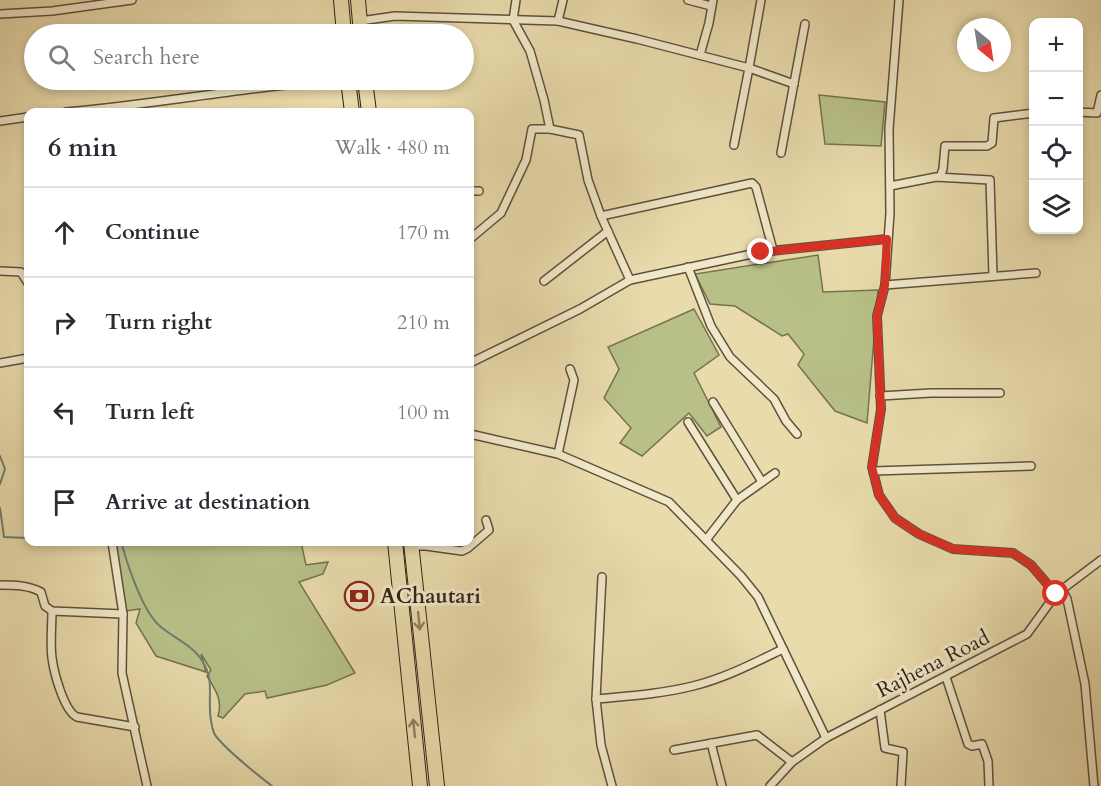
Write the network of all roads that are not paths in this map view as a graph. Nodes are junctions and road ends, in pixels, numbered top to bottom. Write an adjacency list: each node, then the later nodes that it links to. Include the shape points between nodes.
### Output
1 (132, 0): 9 (street)
2 (341, 0): 14 (highway)
3 (358, 0): 15 (highway)
4 (516, 0): 12 (street)
5 (563, 0): 13 (street)
6 (688, 0): 10 (street)
7 (762, 0): 19 (street)
8 (899, 0): 36 (street, via 889,129)
9 (94, 3): 11 (street, via 52,11)
10 (712, 3): 18 (street)
11 (0, 14)
12 (513, 20): 13 (street); 16 (street, via 395,16); 32 (street, via 530,51)
13 (558, 21): 18 (street)
14 (343, 24)
15 (360, 24)
16 (372, 24)
17 (806, 24): 20 (street)
18 (700, 55): 19 (street)
19 (749, 68): 20 (street); 33 (street)
20 (794, 84): 34 (street)
21 (247, 90): 25 (street)
22 (349, 90): 26 (highway)
23 (366, 90): 27 (highway)
24 (1101, 95): 28 (street, via 1097,113)
25 (116, 108)
26 (352, 108)
27 (368, 108)
28 (1083, 112)
29 (1029, 114): 35 (street, via 994,118 992,143 987,146 945,146)
30 (24, 118): 31 (street)
31 (0, 121)
32 (550, 129): 39 (street, via 579,135 588,180); 41 (street, via 532,129 526,160 501,213)
33 (734, 145)
34 (781, 153)
35 (940, 177): 36 (street); 47 (street, via 990,180)
36 (890, 186): 42 (street)
37 (474, 191): 38 (street)
38 (480, 191)
39 (601, 216): 40 (street); 43 (street, via 752,183)
40 (608, 231): 49 (street); 50 (street)
41 (474, 235)
42 (887, 239): 43 (street); 51 (street)
43 (774, 250): 44 (street)
44 (688, 267): 49 (street); 60 (street, via 711,326 730,357 774,399)
45 (0, 271): 48 (street, via 21,272)
46 (1036, 273): 47 (street)
47 (993, 275): 51 (street)
48 (24, 276)
49 (630, 280): 53 (street)
50 (544, 281)
51 (885, 285): 57 (street, via 877,316)
52 (24, 359): 54 (street)
53 (474, 361)
54 (0, 363)
55 (570, 369): 62 (street, via 574,380)
56 (1000, 393): 57 (street)
57 (880, 396): 64 (street)
58 (713, 402): 66 (street)
59 (688, 422): 67 (street)
60 (797, 434)
61 (474, 435): 62 (street)
62 (558, 454): 69 (street, via 669,502)
63 (1031, 466): 64 (street)
64 (873, 471): 79 (street, via 879,495 895,518 919,534 953,549 1013,553)
65 (775, 473): 66 (street)
66 (762, 482): 67 (street)
67 (737, 500): 69 (street)
68 (486, 520): 70 (street, via 489,530)
69 (706, 540): 82 (street, via 758,597)
70 (474, 543)
71 (113, 546): 81 (street)
72 (395, 546): 92 (highway, one-way to 72)
73 (412, 546): 93 (highway, one-way to 93)
74 (426, 546): 75 (street, via 462,551)
75 (470, 546)
76 (1101, 560): 79 (street, Rajhena Road)
77 (602, 577): 84 (street)
78 (0, 585): 80 (street, via 18,585 41,592 45,606)
79 (1059, 592): 83 (street, Rajhena Road, via 1027,634); 99 (street, via 1067,599 1085,684)
80 (52, 611): 81 (street); 86 (street, via 52,658 64,703 71,714)
81 (123, 614): 86 (street, via 122,673)
82 (783, 648): 84 (street, via 695,686); 87 (street)
83 (945, 677): 85 (street, Rajhena Road); 98 (street, via 968,744 982,744 988,761)
84 (596, 699): 94 (street, via 601,745)
85 (879, 710): 87 (street, Rajhena Road); 97 (street, via 885,748 903,752)
86 (135, 727): 91 (street)
87 (826, 738): 90 (street, Rajhena Road)
88 (711, 743): 89 (street); 90 (street, via 757,735); 95 (street)
89 (674, 750)
90 (792, 762): 96 (street, Rajhena Road)
91 (147, 786)
92 (420, 786)
93 (437, 786)
94 (612, 786)
95 (722, 786)
96 (770, 786)
97 (901, 786)
98 (989, 786)
99 (1094, 786)

